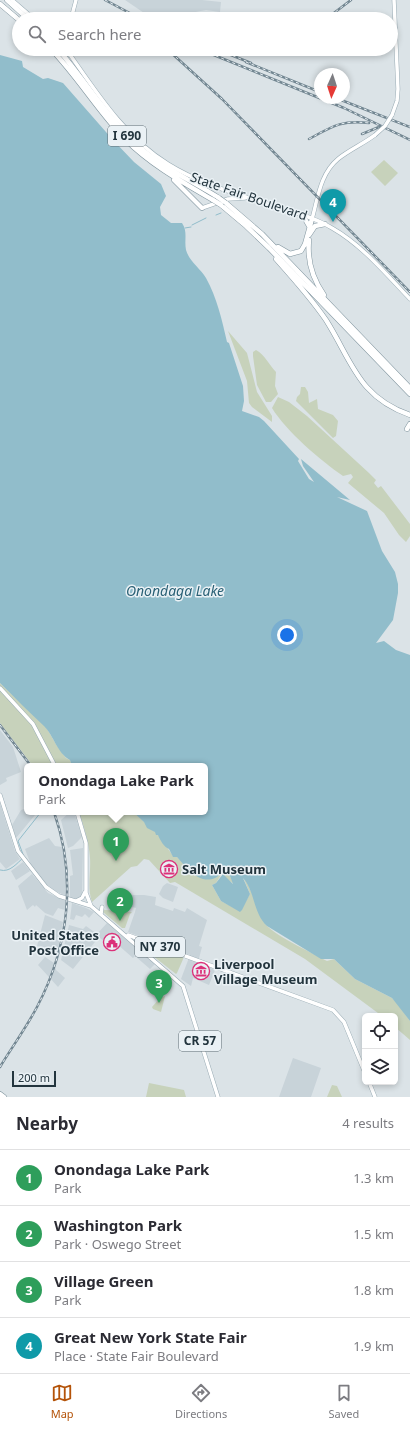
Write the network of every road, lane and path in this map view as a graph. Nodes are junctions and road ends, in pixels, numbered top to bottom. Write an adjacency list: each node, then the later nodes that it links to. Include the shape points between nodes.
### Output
1 (7, 0): 6 (highway)
2 (12, 0): 7 (main road)
3 (76, 0): 8 (main road)
4 (394, 0): 9 (main road, bridge)
5 (0, 4): 10 (highway)
6 (20, 12)
7 (26, 12)
8 (74, 12)
9 (395, 12)
10 (12, 14)
11 (57, 56): 15 (highway, I 690, via 122,135)
12 (63, 56): 18 (highway, I 690, bridge, via 118,126 135,143 162,165)
13 (71, 56): 16 (main road, State Fair Boulevard, via 117,119 148,150 182,172)
14 (396, 56): 21 (main road, bridge, via 398,90 392,115 375,136 339,158 328,169 322,181)
15 (159, 167): 19 (highway); 26 (highway, I 690, bridge, via 221,205)
16 (232, 192): 17 (main road, State Fair Boulevard); 18 (main road)
17 (250, 198): 18 (main road, via 236,197); 20 (main road, State Fair Boulevard)
18 (226, 201): 19 (main road); 22 (highway, I 690)
19 (202, 208)
20 (300, 215): 21 (main road, State Fair Boulevard); 24 (highway)
21 (312, 219): 23 (main road, State Fair Boulevard); 24 (highway); 25 (highway)
22 (247, 220): 24 (highway, via 290,254 296,254 303,249); 28 (highway, I 690)
23 (325, 224): 25 (highway, via 315,226); 27 (main road, State Fair Boulevard, via 354,243)
24 (309, 226)
25 (309, 236): 28 (highway, via 308,252 313,275 320,290)
26 (261, 240): 30 (highway, I 690); 31 (highway, via 319,310 363,384 382,401)
27 (410, 299)
28 (333, 307): 29 (highway, I 690)
29 (410, 387)
30 (410, 394)
31 (410, 415)
32 (0, 688): 33 (main road, via 33,724)
33 (53, 763)
34 (0, 795): 37 (main road, via 14,842 22,858 41,882 56,895)
35 (78, 815): 36 (main road, via 86,843)
36 (86, 885): 37 (main road, via 84,896); 38 (main road, via 87,898)
37 (76, 902): 38 (main road)
38 (91, 906): 40 (main road, NY 370)
39 (102, 907): 40 (main road)
40 (101, 914): 41 (main road, NY 370)
41 (125, 934): 42 (main road, NY 370, via 333,1010 344,1022); 44 (main road, CR 57, via 184,988)
42 (362, 1066)
43 (370, 1085): 45 (main road)
44 (218, 1097)
45 (375, 1097)

